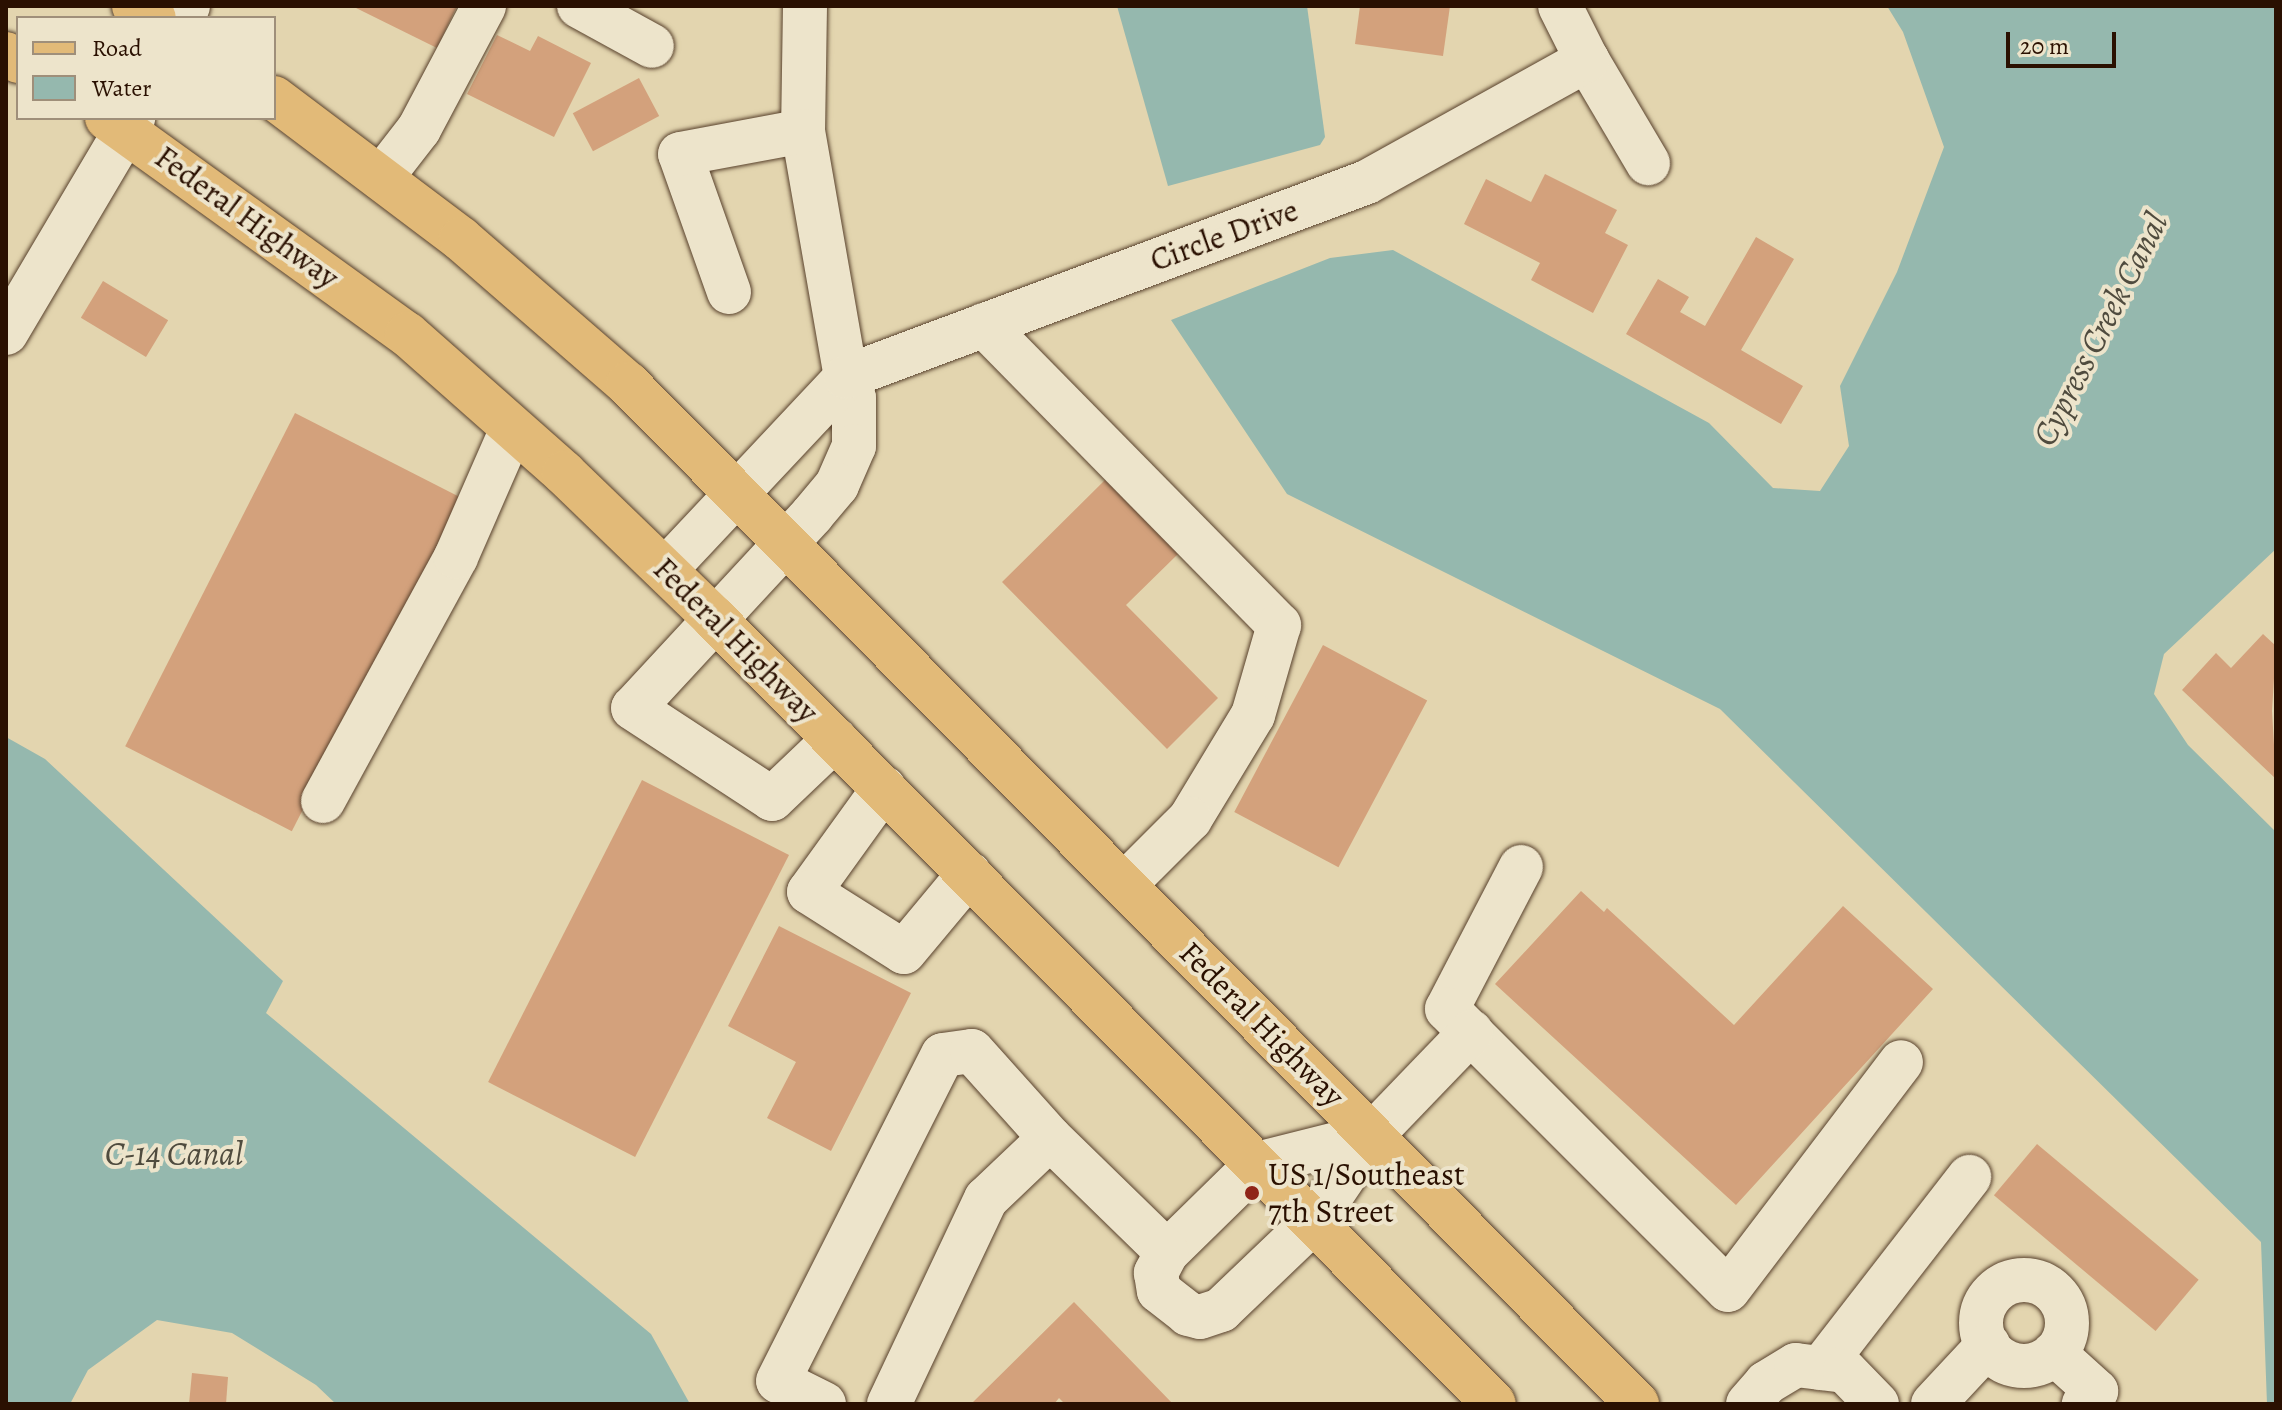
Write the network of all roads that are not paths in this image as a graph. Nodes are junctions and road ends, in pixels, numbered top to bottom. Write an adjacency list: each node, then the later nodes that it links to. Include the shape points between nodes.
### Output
1 (484, 6): 11 (street, via 419,129)
2 (579, 6): 5 (street)
3 (805, 6): 9 (street)
4 (1560, 6): 6 (street)
5 (652, 46)
6 (1587, 60): 10 (street); 13 (street, Circle Drive, via 1367,182)
7 (276, 99): 11 (main road, Federal Highway)
8 (123, 122): 14 (street); 16 (main road, Federal Highway, via 407,334)
9 (803, 131): 12 (street, via 680,154); 15 (street)
10 (1648, 163)
11 (381, 178): 17 (main road, Federal Highway, via 461,239 628,384)
12 (729, 292)
13 (984, 325): 15 (street, Circle Drive); 26 (street, via 1279,625 1253,715 1190,819)
14 (6, 333)
15 (846, 377): 17 (street); 18 (street, via 857,421 847,465 837,485)
16 (512, 429): 19 (main road, Federal Highway); 23 (street, via 456,557)
17 (737, 491): 18 (main road, Federal Highway); 19 (street)
18 (788, 541): 20 (street); 26 (main road, Federal Highway)
19 (666, 569): 20 (main road, Federal Highway)
20 (714, 618): 21 (main road, Federal Highway); 21 (street, via 633,708 772,799)
21 (835, 739): 22 (main road, Federal Highway)
22 (884, 788): 25 (main road, Federal Highway); 25 (street, via 809,892 904,952)
23 (323, 801)
24 (1521, 867): 27 (street, via 1447,1009)
25 (969, 874): 31 (main road, Federal Highway)
26 (1124, 885): 29 (main road, Federal Highway)
27 (1471, 1032): 28 (street, via 1728,1290); 29 (street)
28 (1901, 1062)
29 (1372, 1135): 31 (street); 33 (street, Federal Highway); 41 (main road, Federal Highway)
30 (1050, 1138): 34 (street); 38 (street, via 972,1051 943,1055 778,1381); 39 (street, via 986,1199)
31 (1257, 1164): 33 (main road, Federal Highway); 34 (street)
32 (1969, 1177): 37 (street)
33 (1314, 1221): 34 (street, via 1221,1310 1200,1317 1173,1305 1159,1291 1156,1273); 40 (main road, Federal Highway)
34 (1167, 1252)
35 (1988, 1345): 36 (street, via 1993,1355 2015,1366 2039,1364); 36 (street, via 1981,1333 1982,1309 1996,1289 2020,1280 2044,1284 2062,1301 2067,1325); 44 (street)
36 (2054, 1353): 45 (street, via 2096,1391)
37 (1821, 1368): 42 (street, via 1796,1365 1766,1383); 43 (street, via 1845,1371)
38 (824, 1404)
39 (889, 1404)
40 (1494, 1404)
41 (1637, 1404)
42 (1748, 1404)
43 (1877, 1404)
44 (1933, 1404)
45 (2084, 1404)

